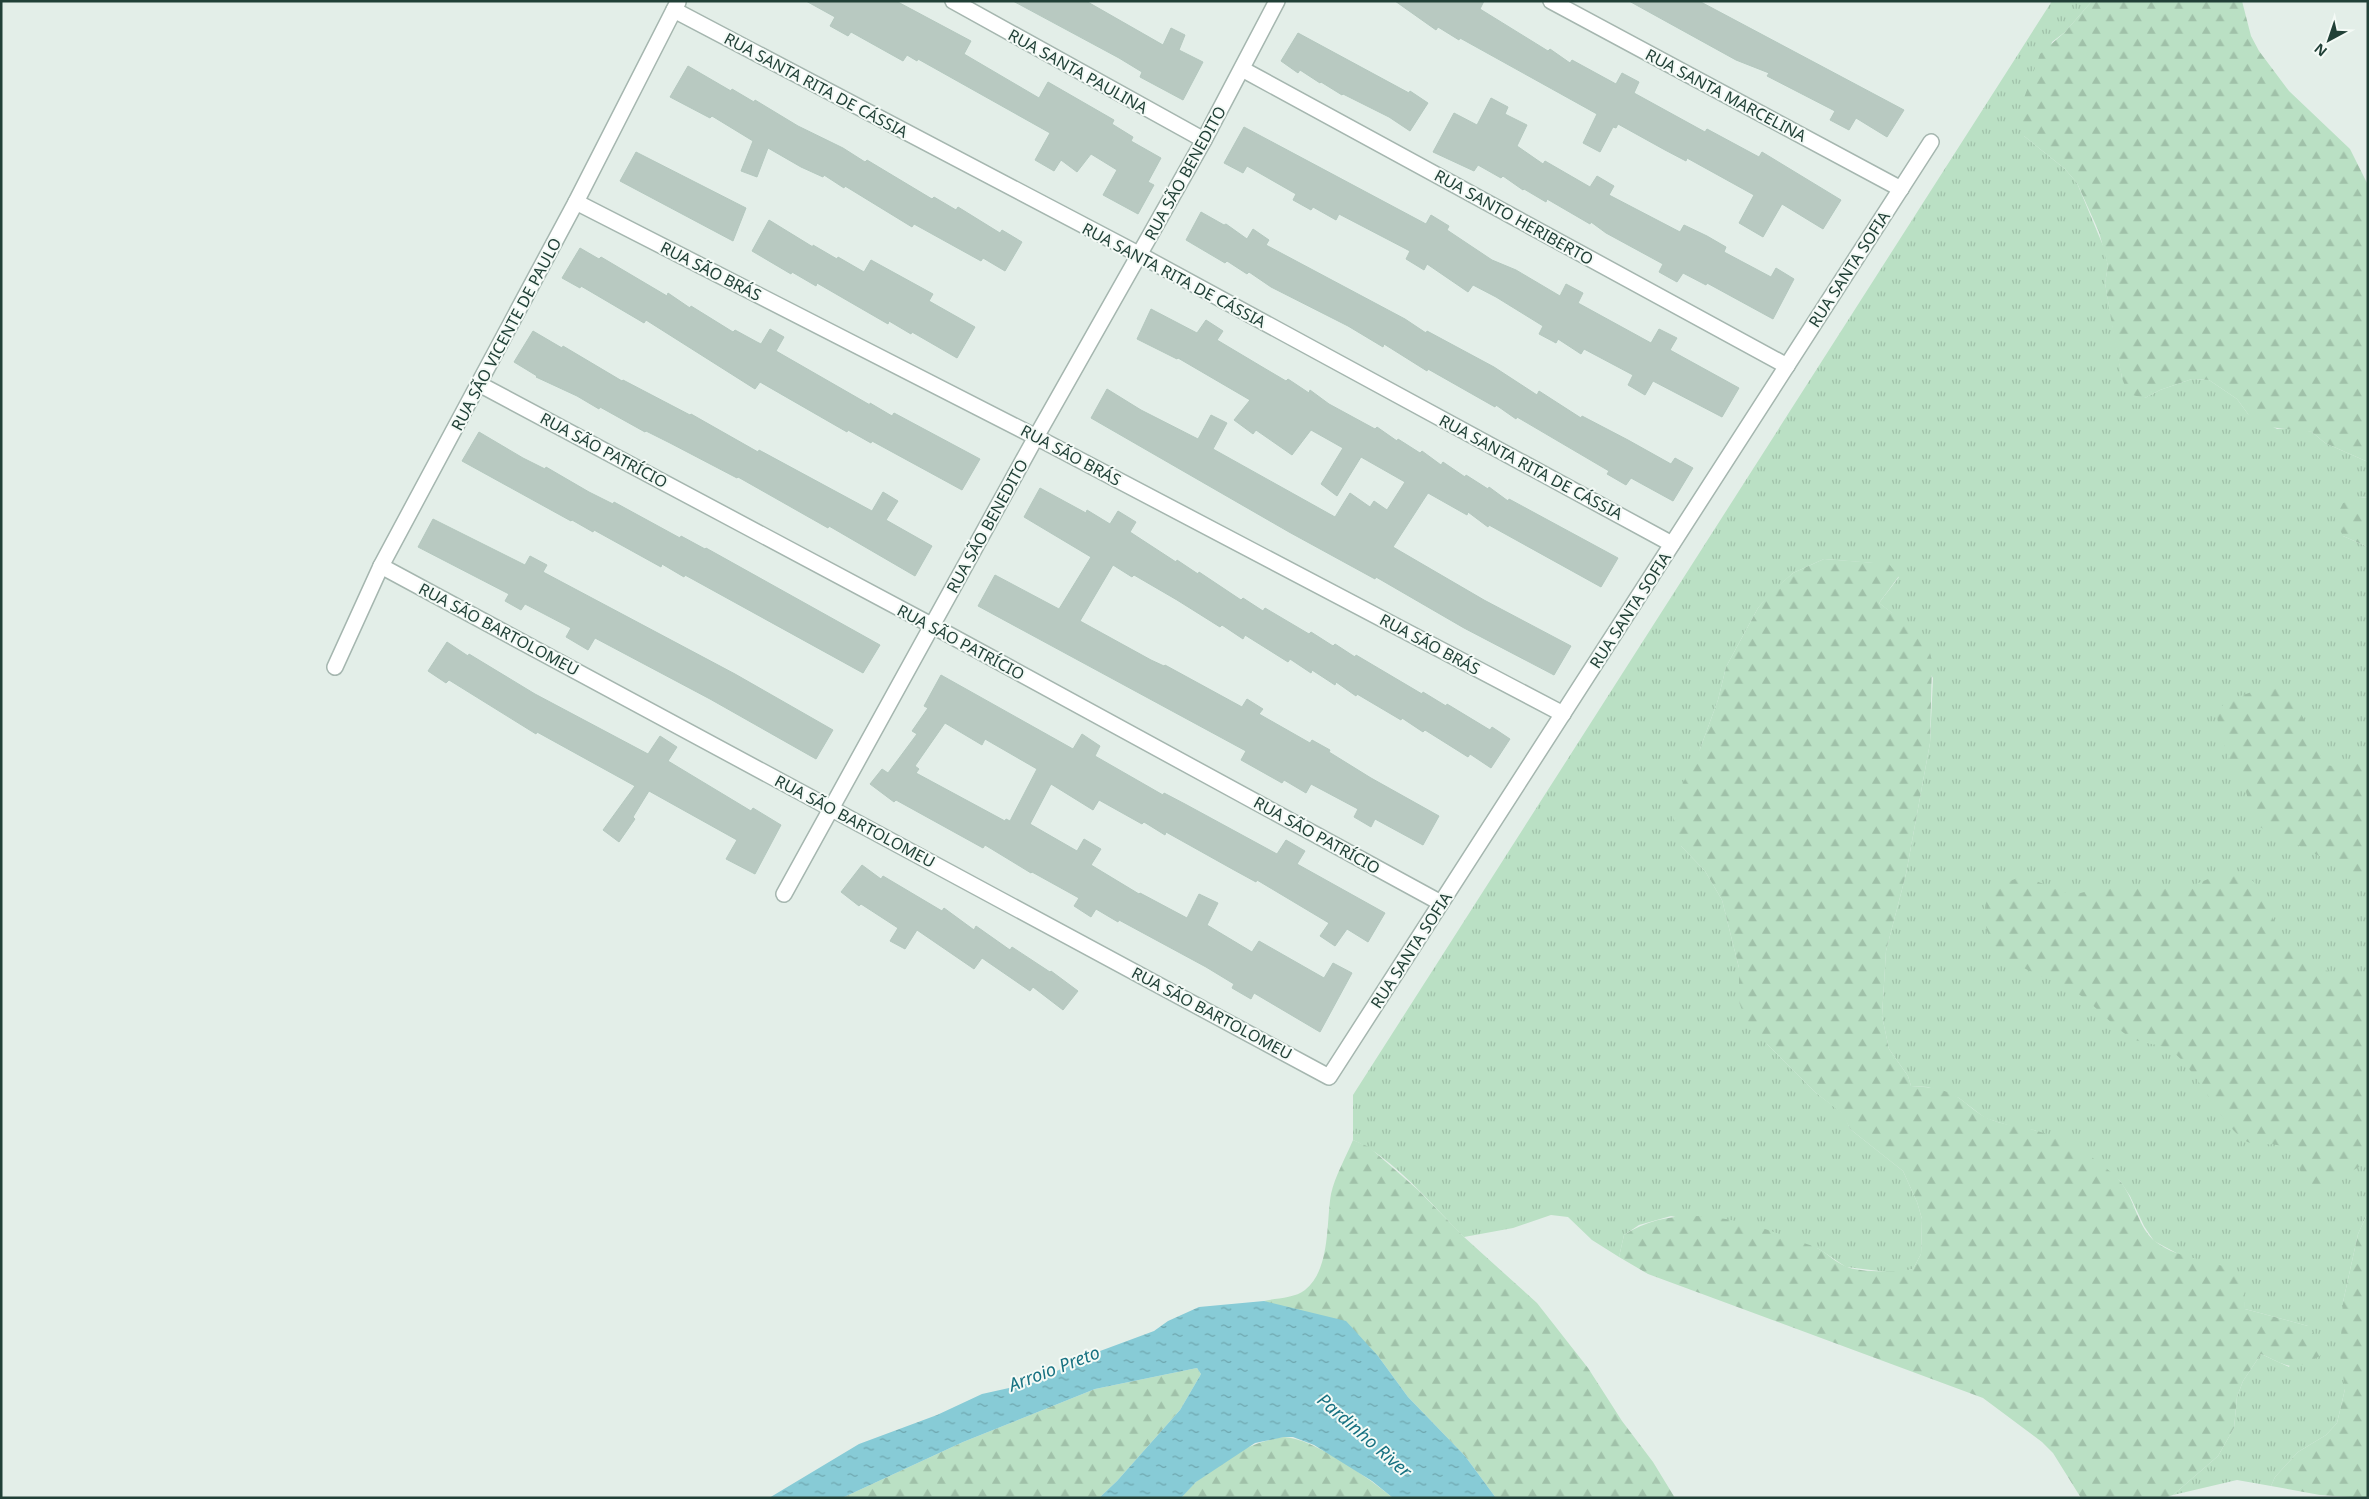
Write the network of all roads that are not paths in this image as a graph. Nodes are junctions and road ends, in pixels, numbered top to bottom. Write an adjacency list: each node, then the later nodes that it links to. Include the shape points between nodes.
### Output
1 (953, 1): 6 (street, RUA SANTA PAULINA)
2 (1277, 1): 5 (street, RUA SÃO BENEDITO)
3 (1551, 1): 8 (street, RUA SANTA MARCELINA)
4 (676, 6): 9 (street, RUA SÃO VICENTE DE PAULO); 10 (street, RUA SANTA RITA DE CÁSSIA)
5 (1242, 69): 6 (street, RUA SÃO BENEDITO); 11 (street, RUA SANTO HERIBERTO)
6 (1204, 140): 10 (street, RUA SÃO BENEDITO)
7 (1931, 142): 8 (street, RUA SANTA SOFIA)
8 (1901, 189): 11 (street, RUA SANTA SOFIA)
9 (576, 202): 12 (street, RUA SÃO VICENTE DE PAULO); 13 (street, RUA SÃO BRÁS)
10 (1140, 256): 13 (street, RUA SÃO BENEDITO); 14 (street, RUA SANTA RITA DE CÁSSIA)
11 (1787, 366): 14 (street, RUA SANTA SOFIA)
12 (480, 384): 15 (street, RUA SÃO VICENTE DE PAULO); 16 (street, RUA SÃO PATRÍCIO)
13 (1036, 437): 16 (street, RUA SÃO BENEDITO); 18 (street, RUA SÃO BRÁS)
14 (1672, 544): 18 (street, RUA SANTA SOFIA)
15 (381, 566): 17 (street, RUA SÃO VICENTE DE PAULO); 19 (street, RUA SÃO BARTOLOMEU)
16 (933, 626): 19 (street, RUA SÃO BENEDITO); 21 (street, RUA SÃO PATRÍCIO)
17 (335, 667)
18 (1563, 714): 21 (street, RUA SANTA SOFIA)
19 (832, 808): 20 (street, RUA SÃO BENEDITO); 22 (street, RUA SÃO BARTOLOMEU)
20 (784, 894)
21 (1442, 903): 22 (street, RUA SANTA SOFIA)
22 (1329, 1077)

